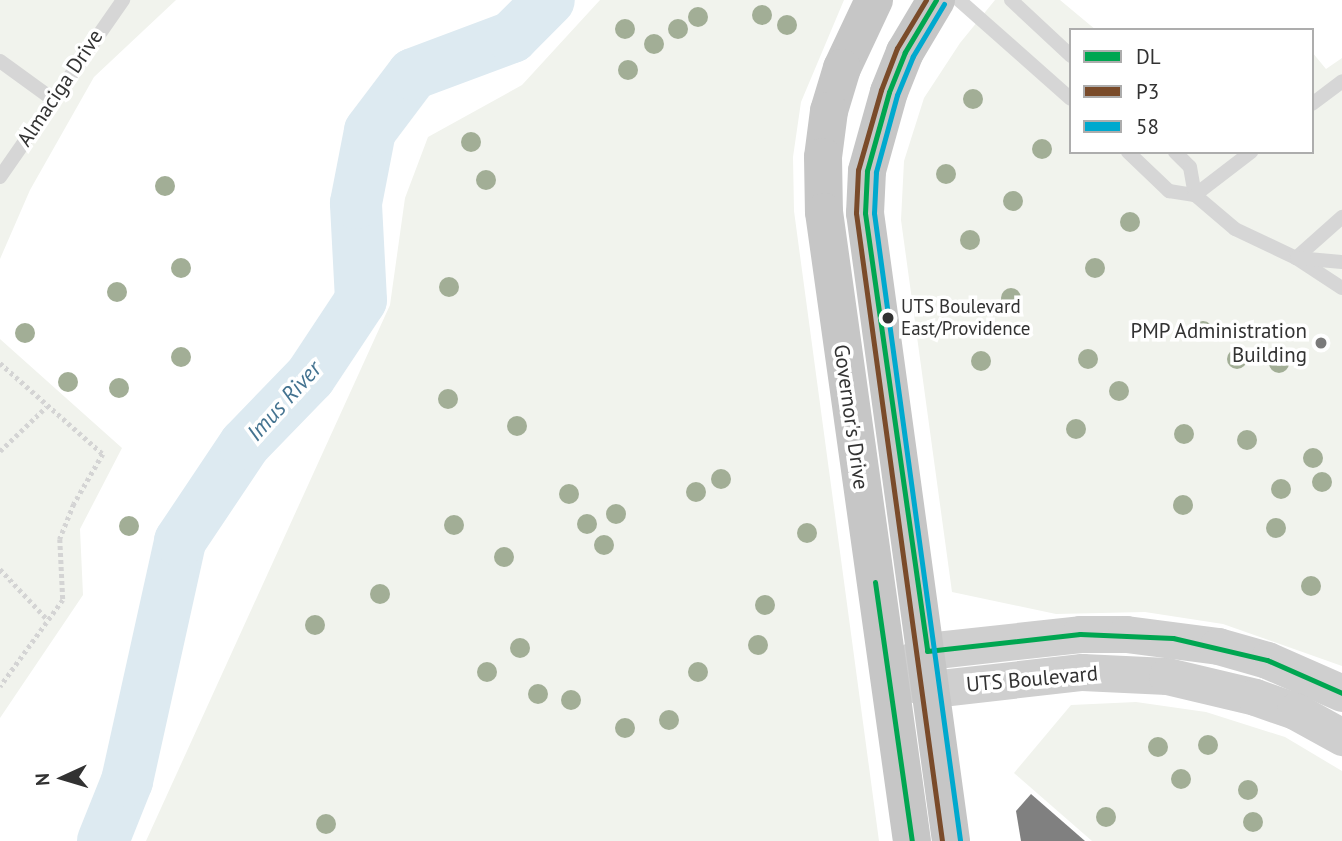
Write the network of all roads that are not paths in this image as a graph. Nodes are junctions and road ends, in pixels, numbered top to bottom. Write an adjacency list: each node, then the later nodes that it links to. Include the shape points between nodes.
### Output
1 (123, 0): 10 (lane, Almaciga Drive)
2 (874, 0): 22 (highway, Governor's Drive, via 842,68 829,111 823,157 824,212)
3 (936, 0): 21 (highway, Governor's Drive, via 888,92 867,171 865,213)
4 (960, 0): 9 (lane)
5 (1011, 0): 6 (lane)
6 (1069, 53)
7 (0, 61): 10 (lane)
8 (1342, 81): 11 (lane)
9 (1069, 97)
10 (51, 99): 15 (lane, Almaciga Drive)
11 (1314, 102)
12 (1133, 154): 16 (lane, via 1169,191)
13 (1177, 154): 16 (lane, via 1190,167)
14 (1248, 154): 16 (lane)
15 (0, 177)
16 (1195, 195): 18 (lane, via 1236,229)
17 (1342, 217): 18 (lane)
18 (1296, 258): 19 (lane); 20 (lane)
19 (1342, 262)
20 (1342, 288)
21 (927, 651): 22 (main road, UTS Boulevard); 23 (highway, Governor's Drive); 24 (main road, UTS Boulevard, via 1080,634 1162,637 1267,660)
22 (889, 676): 23 (main road, UTS Boulevard); 26 (highway, Governor's Drive)
23 (932, 689): 25 (main road, UTS Boulevard, via 1082,672 1167,676 1265,700); 27 (highway, Governor's Drive)
24 (1342, 693)
25 (1342, 737)
26 (912, 841)
27 (951, 841)

